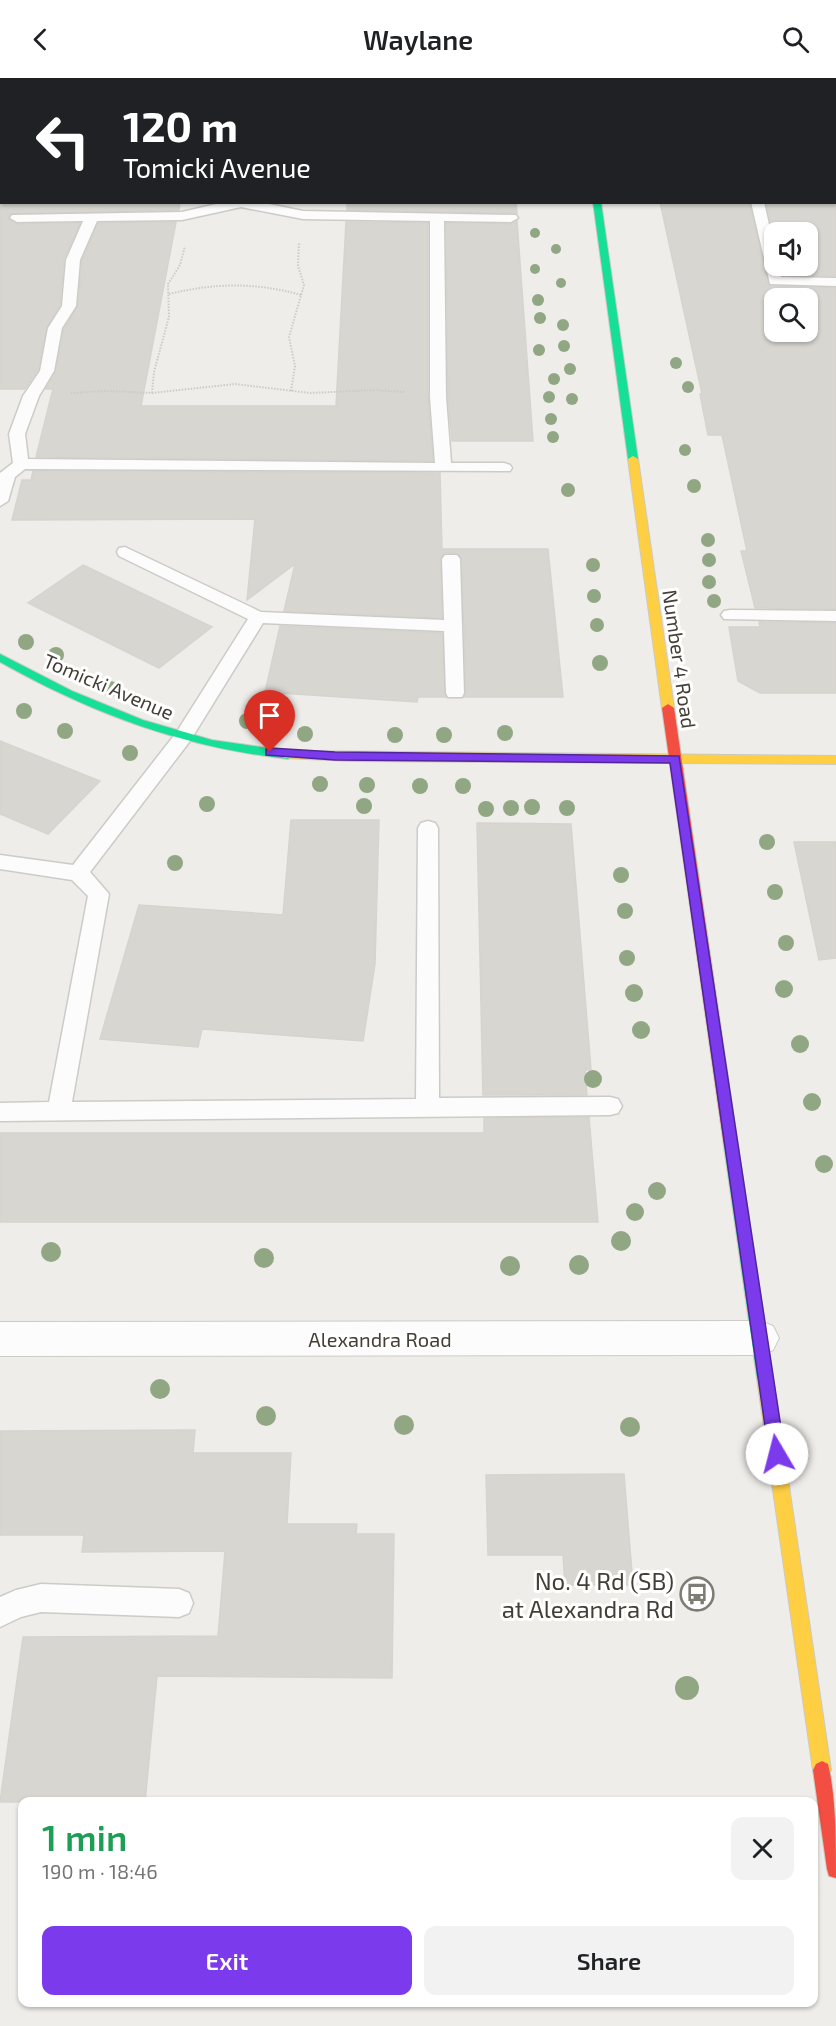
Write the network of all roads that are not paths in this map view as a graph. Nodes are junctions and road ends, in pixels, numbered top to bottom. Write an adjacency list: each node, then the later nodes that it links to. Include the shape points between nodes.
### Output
1 (236, 204): 5 (lane, via 182,216)
2 (246, 204): 6 (lane, via 307,215)
3 (597, 204): 23 (main road, Number 4 Road)
4 (758, 204): 9 (lane, via 775,281)
5 (92, 217): 7 (lane); 10 (lane, via 73,260 69,306 55,328 47,371 31,396 16,434)
6 (437, 217): 8 (lane); 11 (lane, via 438,397)
7 (17, 218)
8 (512, 218)
9 (836, 282)
10 (21, 464): 11 (lane); 13 (lane, via 7,475)
11 (443, 467): 12 (lane)
12 (504, 468)
13 (0, 501)
14 (125, 552): 18 (lane)
15 (451, 559): 19 (lane)
16 (730, 615): 17 (lane)
17 (836, 616)
18 (258, 617): 19 (lane); 22 (lane)
19 (452, 626): 21 (lane)
20 (0, 657): 22 (main road, Tomicki Avenue, via 43,683 130,720)
21 (455, 693)
22 (183, 737): 23 (main road, Tomicki Avenue, via 248,750 335,756); 27 (lane)
23 (675, 759): 24 (main road, Tomicki Avenue); 32 (main road, Number 4 Road)
24 (836, 760)
25 (428, 828): 29 (lane)
26 (0, 862): 27 (lane)
27 (78, 873): 31 (lane, via 99,894)
28 (610, 1106): 29 (lane)
29 (427, 1108): 31 (lane)
30 (0, 1112): 31 (lane)
31 (59, 1112)
32 (760, 1338): 33 (street, Alexandra Road); 36 (main road, Number 4 Road)
33 (0, 1339)
34 (179, 1603): 35 (lane, via 41,1598)
35 (0, 1613)
36 (836, 1869)

